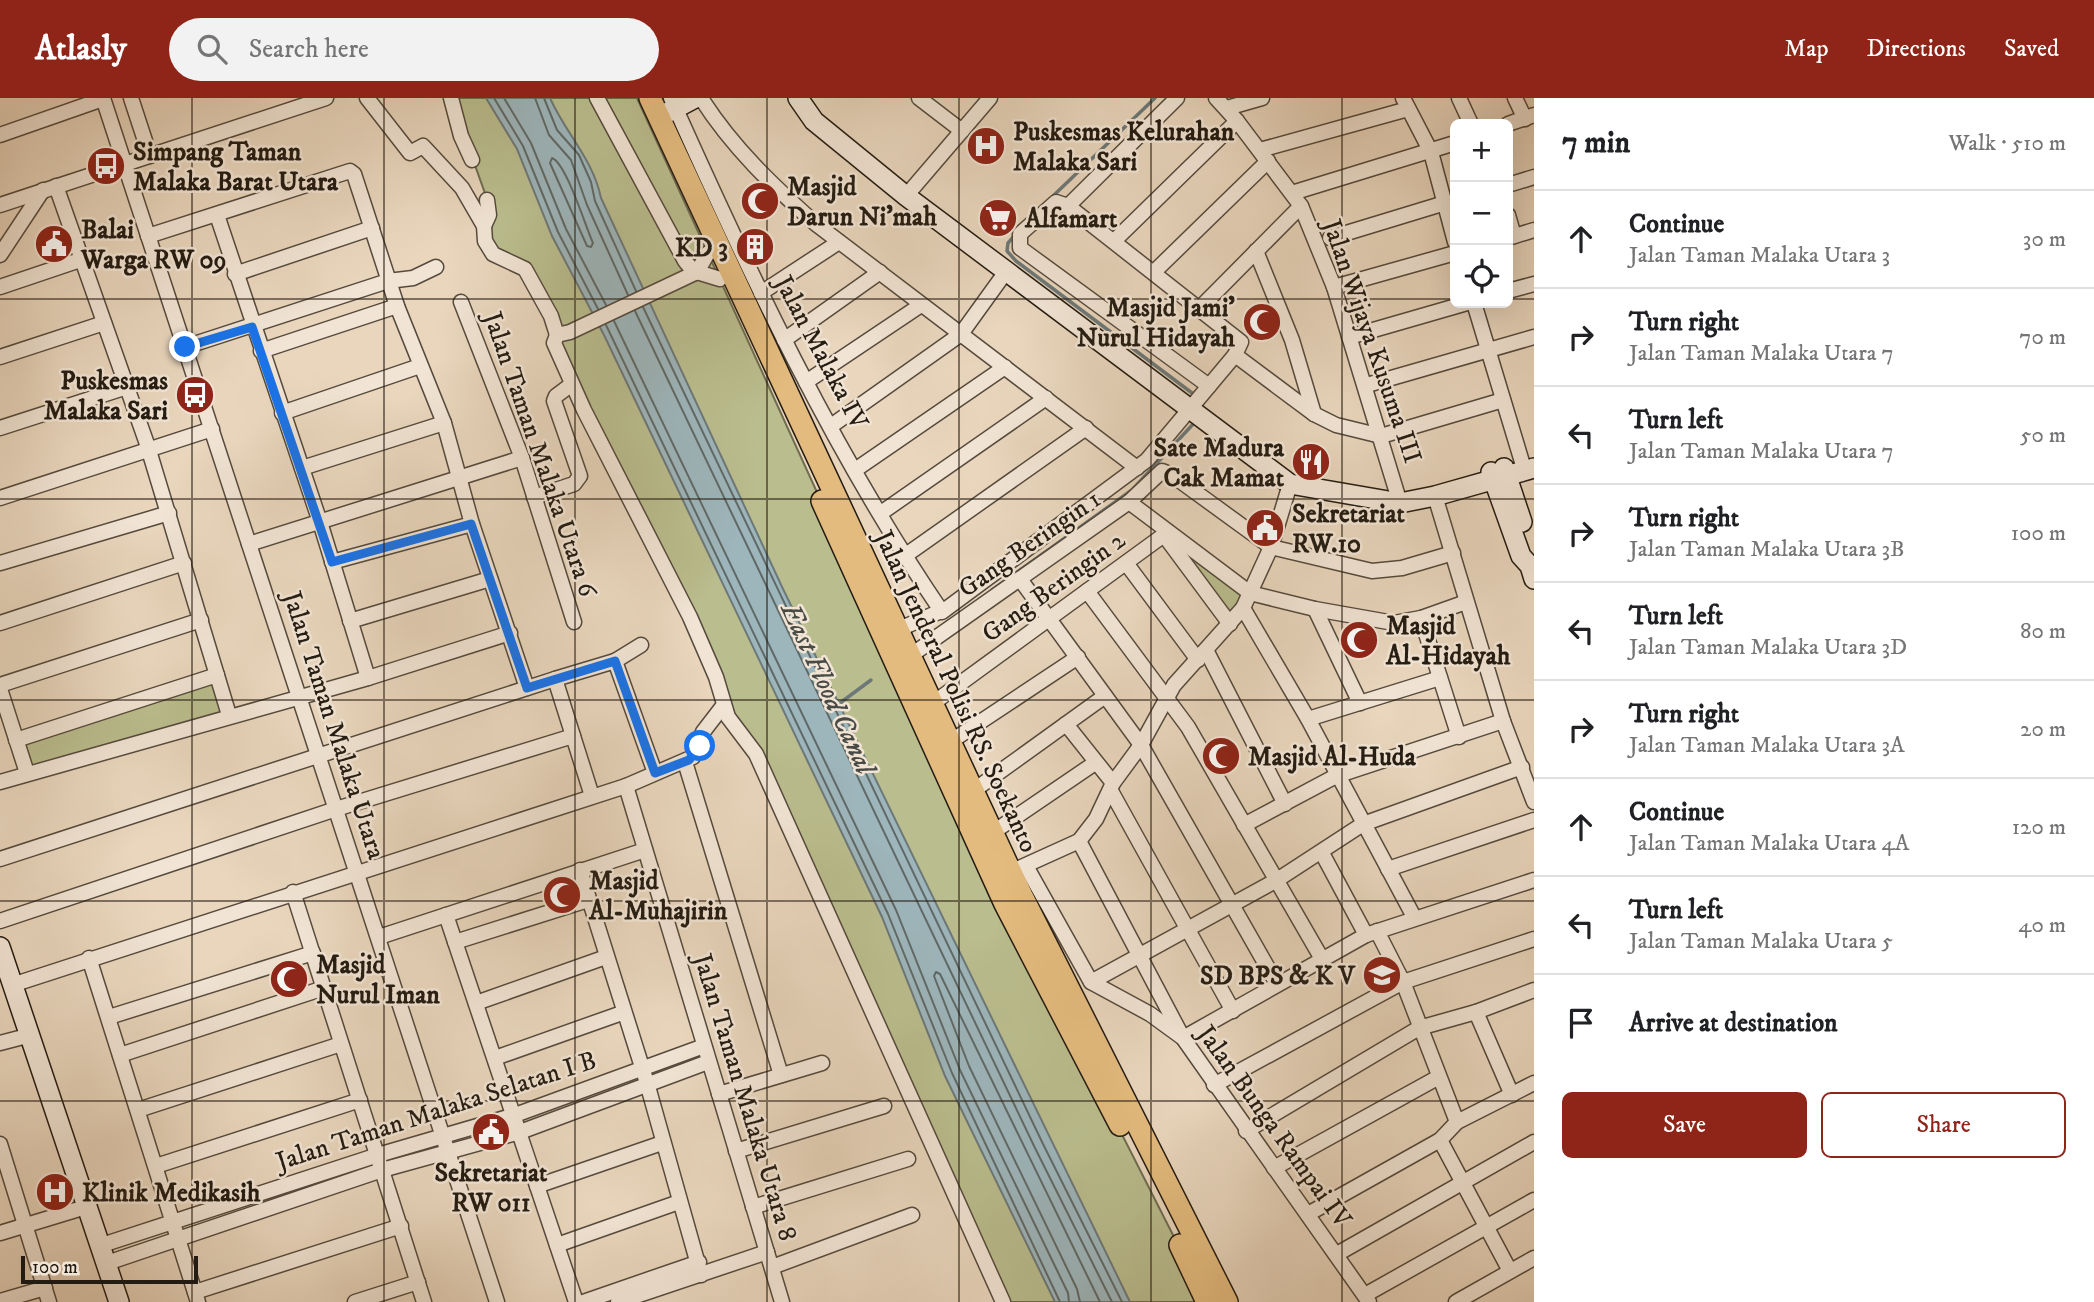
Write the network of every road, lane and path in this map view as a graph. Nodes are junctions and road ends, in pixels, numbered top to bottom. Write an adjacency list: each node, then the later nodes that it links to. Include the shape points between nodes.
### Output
1 (131, 98): 29 (street)
2 (326, 98): 29 (street)
3 (367, 98): 44 (street, via 410,153 423,146 450,173)
4 (451, 98): 30 (street)
5 (597, 98): 60 (street)
6 (637, 98): 53 (main road, Jalan Jenderal Polisi RS. Soekanto)
7 (695, 98): 19 (street)
8 (701, 98): 51 (street, via 720,127 773,186)
9 (798, 98): 36 (street, via 814,121)
10 (919, 98): 24 (street)
11 (990, 98): 24 (street)
12 (1177, 98): 39 (street)
13 (1216, 98): 20 (street, Jalan Wijaya Kusuma III)
14 (1262, 98): 20 (street)
15 (1459, 98): 22 (street)
16 (1515, 98): 21 (street)
17 (103, 99): 25 (street); 31 (street, Jalan Taman Malaka Utara)
18 (1405, 104): 27 (street); 28 (street)
19 (664, 105): 69 (street, Jalan Malaka IV); 148 (main road, Jalan Jenderal Polisi RS. Soekanto)
20 (1227, 108): 23 (street, Jalan Wijaya Kusuma III)
21 (1529, 117)
22 (1469, 119)
23 (1237, 121): 28 (street, Jalan Wijaya Kusuma III); 50 (street)
24 (962, 131): 36 (street)
25 (0, 135)
26 (1450, 145): 27 (street)
27 (1431, 152): 35 (street); 38 (street)
28 (1264, 155): 35 (street, Jalan Wijaya Kusuma III); 59 (street)
29 (150, 156): 31 (street)
30 (472, 160)
31 (124, 164): 34 (street); 47 (street, Jalan Taman Malaka Utara)
32 (1534, 177): 33 (street)
33 (1513, 183)
34 (49, 188): 40 (street); 55 (street); 56 (street)
35 (1292, 193): 41 (street, Jalan Wijaya Kusuma III)
36 (906, 196): 61 (street)
37 (487, 200): 44 (street, via 489,215)
38 (1445, 203): 43 (street); 49 (street)
39 (1062, 204): 50 (street); 96 (street, via 1020,234 1020,248)
40 (0, 205)
41 (1301, 206): 49 (street, Jalan Wijaya Kusuma III); 52 (street)
42 (217, 215): 45 (street, via 350,171); 47 (street); 62 (street)
43 (1450, 222)
44 (484, 226): 78 (street, via 485,241 493,254 525,269)
45 (372, 228): 62 (street); 64 (street)
46 (1534, 230): 48 (street)
47 (148, 236): 83 (street, Jalan Taman Malaka Utara)
48 (1513, 236)
49 (1322, 240): 67 (street, Jalan Wijaya Kusuma III)
50 (1114, 241): 59 (street)
51 (839, 242): 58 (street); 69 (street)
52 (1256, 251): 73 (street); 98 (street, via 1292,340)
53 (708, 253): 60 (street); 63 (main road, Jalan Jenderal Polisi RS. Soekanto)
54 (1450, 254): 67 (street)
55 (0, 255)
56 (83, 259): 66 (street); 76 (street)
57 (436, 267): 64 (street, via 412,278)
58 (880, 272): 71 (street); 82 (street)
59 (1154, 272): 73 (street)
60 (695, 273): 63 (street); 78 (street)
61 (1005, 273): 79 (street); 96 (street)
62 (235, 274): 77 (street)
63 (720, 279): 202 (main road, Jalan Jenderal Polisi RS. Soekanto)
64 (388, 281): 72 (street); 77 (street)
65 (1534, 284): 68 (street)
66 (0, 287)
67 (1335, 287): 80 (street, Jalan Wijaya Kusuma III)
68 (1513, 290)
69 (761, 293): 82 (street, Jalan Malaka IV)
70 (461, 302): 106 (street, Jalan Taman Malaka Utara 6)
71 (921, 305): 79 (street); 90 (street)
72 (397, 306): 84 (street); 88 (street)
73 (1200, 308): 86 (street, via 1241,342)
74 (1450, 308): 80 (street)
75 (1475, 308): 85 (street)
76 (104, 323): 87 (street); 93 (street)
77 (252, 327): 83 (street); 84 (street)
78 (563, 333): 91 (street, via 554,344)
79 (961, 334): 89 (street); 100 (street)
80 (1349, 337): 92 (street, Jalan Wijaya Kusuma III)
81 (1534, 337): 85 (street)
82 (784, 340): 90 (street, Jalan Malaka IV)
83 (185, 347): 103 (street, Jalan Taman Malaka Utara)
84 (261, 351): 97 (street)
85 (1488, 351): 92 (street); 95 (street)
86 (1235, 355): 96 (street); 98 (street)
87 (0, 357)
88 (420, 366): 97 (street); 99 (street)
89 (1004, 367): 94 (street); 109 (street)
90 (806, 382): 100 (street, Jalan Malaka IV)
91 (572, 384): 113 (street, via 554,401 580,476 573,484); 166 (street, via 690,617 716,677)
92 (1367, 385): 104 (street, Jalan Wijaya Kusuma III)
93 (127, 387): 101 (street); 105 (street)
94 (1046, 398): 102 (street); 119 (street)
95 (1503, 400): 104 (street); 108 (street)
96 (1199, 404): 111 (street, via 1150,457); 112 (street)
97 (282, 413): 107 (street)
98 (1314, 414): 104 (street, via 1336,425)
99 (444, 423): 107 (street); 110 (street)
100 (831, 426): 109 (street, Jalan Malaka IV)
101 (0, 428)
102 (1086, 428): 111 (street); 126 (street)
103 (212, 429): 105 (street); 123 (street, Jalan Taman Malaka Utara)
104 (1381, 436): 116 (street, Jalan Wijaya Kusuma III)
105 (149, 450): 115 (street); 118 (street)
106 (522, 458): 110 (street); 113 (street, Jalan Taman Malaka Utara 6)
107 (302, 468): 120 (street)
108 (1512, 469): 114 (street); 116 (street); 132 (street)
109 (855, 470): 119 (street, Jalan Malaka IV)
110 (457, 477): 120 (street); 121 (street)
111 (1135, 481): 117 (street, Gang Beringin 1); 124 (street, Gang Beringin 1, via 1162,471 1172,475); 127 (street)
112 (1290, 484): 116 (street); 124 (street)
113 (534, 496): 146 (street, Jalan Taman Malaka Utara 6)
114 (1435, 496): 116 (street); 125 (street)
115 (0, 498)
116 (1396, 500)
117 (1129, 502): 122 (street); 127 (street, Gang Beringin 1)
118 (169, 513): 129 (street); 130 (street)
119 (881, 513): 126 (street, Jalan Malaka IV)
120 (320, 522): 123 (street); 128 (street)
121 (471, 524): 128 (street); 133 (street)
122 (1166, 533): 131 (street, Gang Beringin 2); 136 (street); 147 (street)
123 (249, 544): 162 (street, Jalan Taman Malaka Utara)
124 (1271, 547): 125 (street, via 1372,571 1402,568); 136 (street)
125 (1453, 553): 137 (street)
126 (906, 555): 140 (street, Jalan Malaka IV)
127 (1030, 558): 134 (street, Gang Beringin 1); 140 (street)
128 (332, 562): 144 (street)
129 (0, 563)
130 (184, 563): 143 (street); 145 (street)
131 (1126, 563): 135 (street, Gang Beringin 2); 151 (street)
132 (1532, 573)
133 (490, 579): 144 (street); 149 (street)
134 (1020, 579): 141 (street); 152 (street, Gang Beringin 1)
135 (1087, 591): 141 (street, Gang Beringin 2); 161 (street)
136 (1250, 593): 138 (street); 139 (street)
137 (1466, 603): 142 (street); 169 (street)
138 (1243, 608): 147 (street); 168 (street)
139 (1315, 609): 142 (street, via 1394,623); 164 (street)
140 (941, 611): 148 (street)
141 (1049, 617): 153 (street); 165 (street, Gang Beringin 2)
142 (1421, 618): 157 (street)
143 (201, 620): 155 (street); 159 (street)
144 (350, 621): 156 (street)
145 (0, 622)
146 (574, 622)
147 (1230, 624): 151 (street)
148 (897, 630): 152 (main road, Jalan Jenderal Polisi RS. Soekanto)
149 (510, 633): 156 (street); 160 (street)
150 (641, 645): 154 (street)
151 (1202, 655): 161 (street); 189 (street)
152 (910, 656): 165 (main road, Jalan Jenderal Polisi RS. Soekanto)
153 (1078, 657): 163 (street); 174 (street)
154 (615, 661): 158 (street); 181 (street)
155 (217, 675): 167 (street); 173 (street)
156 (368, 678): 162 (street)
157 (1440, 678): 164 (street); 172 (street)
158 (555, 679): 160 (street); 171 (street)
159 (0, 687): 173 (street)
160 (527, 688): 176 (street)
161 (1167, 695): 175 (street); 193 (street)
162 (299, 696): 167 (street); 176 (street, Jalan Taman Malaka Utara)
163 (1105, 696): 170 (street); 175 (street)
164 (1360, 703): 168 (street)
165 (932, 704): 174 (main road, Jalan Jenderal Polisi RS. Soekanto)
166 (723, 706): 177 (street, via 703,732 693,757); 311 (street, via 756,754)
167 (229, 715): 180 (street)
168 (1308, 719): 182 (street)
169 (1503, 721): 172 (street); 179 (street)
170 (1066, 724): 178 (street); 186 (street)
171 (573, 736): 187 (street); 190 (street)
172 (1459, 737): 182 (street)
173 (16, 740): 180 (street)
174 (950, 742): 186 (main road, Jalan Jenderal Polisi RS. Soekanto)
175 (1141, 746): 185 (street); 207 (street)
176 (318, 754): 190 (street, Jalan Taman Malaka Utara); 198 (street)
177 (685, 762): 181 (street); 247 (street)
178 (1095, 763): 185 (street); 194 (street)
179 (1522, 766): 188 (street); 192 (street)
180 (27, 773): 183 (street)
181 (655, 773): 184 (street)
182 (1336, 776): 189 (street); 192 (street)
183 (0, 782)
184 (626, 786): 187 (street); 196 (street, Jalan Taman Malaka Utara 8)
185 (1112, 787): 195 (street); 211 (street)
186 (973, 791): 194 (main road, Jalan Jenderal Polisi RS. Soekanto)
187 (592, 796): 201 (street)
188 (1534, 802)
189 (1285, 804): 193 (street)
190 (336, 809): 201 (street, Jalan Taman Malaka Utara); 210 (street)
191 (1534, 820): 199 (street)
192 (1363, 824): 197 (street); 199 (street)
193 (1244, 825): 203 (street)
194 (992, 833): 202 (main road, Jalan Jenderal Polisi RS. Soekanto)
195 (1079, 841): 202 (street); 219 (street)
196 (642, 851): 200 (street); 241 (street, Jalan Taman Malaka Utara 8)
197 (1322, 853): 203 (street); 212 (street)
198 (0, 859)
199 (1388, 869): 209 (street)
200 (579, 870): 206 (street); 208 (street)
201 (357, 873): 205 (street); 213 (street, Jalan Taman Malaka Utara)
202 (1010, 873): 222 (street); 312 (main road, Jalan Jenderal Polisi RS. Soekanto); 313 (main road, Jalan Jenderal Polisi RS. Soekanto)
203 (1278, 880): 207 (street); 221 (street)
204 (1534, 880): 209 (street)
205 (293, 892): 217 (street); 220 (street)
206 (588, 900): 215 (street); 218 (street)
207 (1231, 904): 211 (street); 224 (street)
208 (446, 915): 213 (street); 215 (street)
209 (1414, 917): 212 (street)
210 (0, 921)
211 (1188, 931): 219 (street); 230 (street)
212 (1372, 933): 221 (street); 223 (street)
213 (379, 937): 261 (street, Jalan Taman Malaka Utara)
214 (1534, 939): 223 (street)
215 (455, 942): 229 (street)
216 (0, 947): 225 (street)
217 (313, 953): 226 (street); 234 (street)
218 (606, 957): 229 (street); 232 (street)
219 (1143, 957): 222 (street); 228 (street)
220 (89, 958): 225 (street); 234 (street)
221 (1322, 959): 224 (street)
222 (1091, 982): 233 (street, Jalan Bunga Rampai IV)
223 (1403, 982): 236 (street); 251 (street)
224 (1277, 984): 230 (street)
225 (12, 985): 237 (street)
226 (324, 988): 240 (street); 242 (street)
227 (1534, 990): 231 (street)
228 (1161, 996): 233 (street); 235 (street)
229 (476, 1003): 243 (street)
230 (1233, 1011): 238 (street)
231 (1476, 1012): 236 (street); 253 (street)
232 (622, 1013): 243 (street); 246 (street)
233 (1150, 1014): 235 (street, Jalan Bunga Rampai IV)
234 (109, 1017): 242 (street)
235 (1173, 1026): 238 (street, Jalan Bunga Rampai IV)
236 (1419, 1028): 248 (street); 259 (street)
237 (27, 1036): 239 (street); 279 (street)
238 (1184, 1038): 251 (street, Jalan Bunga Rampai IV)
239 (0, 1043)
240 (341, 1044): 254 (street); 256 (street)
241 (704, 1046): 244 (street, Jalan Taman Malaka Utara 8); 246 (street, Jalan Taman Malaka Selatan I B)
242 (120, 1055): 256 (street)
243 (495, 1058): 257 (street)
244 (709, 1062): 249 (street); 252 (street, Jalan Taman Malaka Utara 8)
245 (822, 1063): 247 (street)
246 (642, 1067): 249 (street); 257 (street, Jalan Taman Malaka Selatan I B)
247 (781, 1075): 252 (street)
248 (1437, 1078): 258 (street); 272 (street)
249 (647, 1083): 260 (street); 264 (street)
250 (1534, 1083): 253 (street)
251 (1214, 1085): 259 (street, Jalan Bunga Rampai IV)
252 (719, 1094): 266 (street, Jalan Taman Malaka Utara 8)
253 (1512, 1095): 258 (street)
254 (360, 1100): 268 (street); 271 (street)
255 (884, 1106): 266 (street)
256 (138, 1110): 271 (street)
257 (515, 1115): 260 (street); 261 (street, Jalan Taman Malaka Selatan I B)
258 (1457, 1122): 262 (street)
259 (1246, 1131): 272 (street, Jalan Bunga Rampai IV)
260 (520, 1132): 267 (street); 275 (street)
261 (445, 1137): 267 (street, Jalan Taman Malaka Utara); 268 (street, Jalan Taman Malaka Selatan I B)
262 (1440, 1140): 274 (street); 281 (street)
263 (1534, 1142): 274 (street)
264 (662, 1143): 275 (street); 278 (street)
265 (0, 1144): 270 (street)
266 (736, 1151): 280 (street, Jalan Taman Malaka Utara 8)
267 (450, 1153): 273 (street); 306 (street, Jalan Taman Malaka Utara)
268 (378, 1155): 273 (street); 277 (street, Jalan Taman Malaka Selatan I B)
269 (908, 1158): 280 (street)
270 (3, 1164): 285 (street)
271 (156, 1166): 284 (street)
272 (1274, 1168): 281 (street, Jalan Bunga Rampai IV)
273 (383, 1170): 283 (street); 286 (street)
274 (1464, 1184): 287 (street); 293 (street)
275 (537, 1186): 290 (street)
276 (1534, 1200): 287 (street)
277 (233, 1202): 283 (street); 284 (street, Jalan Taman Malaka Selatan I B)
278 (679, 1202): 290 (street); 296 (street)
279 (89, 1206): 285 (street); 292 (street)
280 (753, 1207): 291 (street, Jalan Taman Malaka Utara 8)
281 (1308, 1214): 293 (street, Jalan Bunga Rampai IV)
282 (912, 1215): 295 (street)
283 (239, 1219): 289 (street)
284 (174, 1222): 289 (street); 292 (street, Jalan Taman Malaka Selatan I B)
285 (26, 1225): 288 (street); 299 (street)
286 (401, 1226): 298 (street); 300 (street)
287 (1488, 1227): 297 (street); 301 (street)
288 (0, 1233)
289 (179, 1239): 292 (street); 300 (street)
290 (556, 1245): 307 (street)
291 (767, 1252): 295 (street, Jalan Taman Malaka Utara 8); 296 (street)
292 (105, 1254): 303 (street)
293 (1336, 1254): 301 (street, Jalan Bunga Rampai IV)
294 (1534, 1258): 297 (street)
295 (772, 1267): 310 (street, Jalan Taman Malaka Utara 8)
296 (700, 1269): 308 (street); 309 (street)
297 (1510, 1271): 314 (street)
298 (418, 1282): 304 (street); 305 (street)
299 (47, 1295): 302 (street)
300 (197, 1297)
301 (1367, 1298)
302 (0, 1301)
303 (119, 1302)
304 (355, 1302)
305 (424, 1302)
306 (497, 1302)
307 (576, 1302)
308 (583, 1302)
309 (618, 1302)
310 (782, 1302)
311 (1003, 1302)
312 (1208, 1302)
313 (1227, 1302)
314 (1456, 1302)

